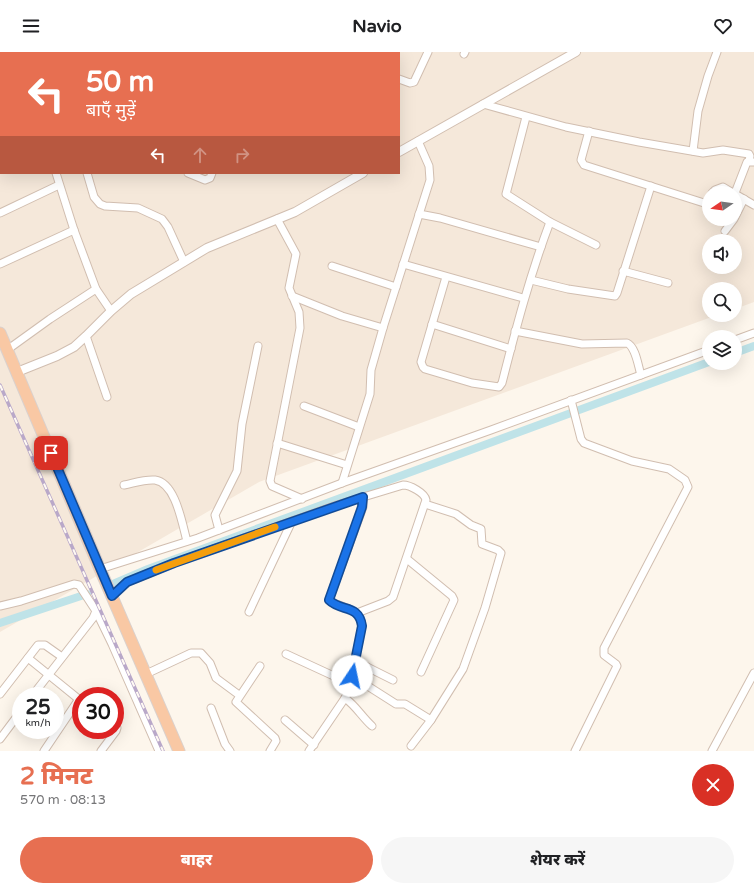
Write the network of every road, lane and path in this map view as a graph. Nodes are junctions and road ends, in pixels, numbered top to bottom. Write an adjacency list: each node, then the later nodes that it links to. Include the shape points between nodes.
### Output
1 (428, 52): 4 (street, via 414,82)
2 (576, 52): 5 (street)
3 (717, 52): 10 (street, via 698,111)
4 (400, 79)
5 (483, 104): 6 (street); 8 (street)
6 (526, 117): 7 (street); 27 (street, via 506,194)
7 (589, 132): 10 (street); 18 (street, via 582,164)
8 (418, 141): 9 (street); 25 (street, via 430,171 430,180)
9 (400, 151)
10 (693, 151): 11 (street, via 704,153 723,150 748,154)
11 (752, 161): 19 (street, via 747,162)
12 (56, 174): 17 (street)
13 (87, 174): 33 (street, via 94,197 100,204 138,208 162,219)
14 (191, 174): 15 (street, via 206,180)
15 (212, 174)
16 (361, 174): 26 (street, via 316,201)
17 (59, 185): 24 (street); 29 (street)
18 (651, 186): 21 (street); 37 (street, via 638,232)
19 (737, 186)
20 (744, 200): 22 (street); 23 (street)
21 (702, 203)
22 (742, 204)
23 (754, 205)
24 (0, 213)
25 (419, 214): 32 (street); 35 (street)
26 (277, 219): 33 (street, via 207,248); 43 (street, via 296,254 288,288)
27 (550, 222): 31 (street); 32 (street)
28 (728, 226): 30 (street)
29 (74, 230): 34 (street); 42 (street)
30 (725, 231)
31 (596, 245)
32 (541, 247): 39 (street)
33 (184, 262): 45 (street, via 132,294)
34 (0, 264)
35 (403, 264): 38 (street); 41 (street)
36 (332, 266): 41 (street)
37 (623, 271): 39 (street, via 617,293 612,296); 40 (street)
38 (446, 277): 44 (street); 46 (street)
39 (531, 280): 44 (street)
40 (668, 283)
41 (396, 287): 47 (street)
42 (96, 289): 45 (street); 55 (street)
43 (292, 296): 47 (street, via 342,316); 63 (street, via 299,312 300,328)
44 (524, 298): 48 (street)
45 (111, 311): 51 (street)
46 (432, 324): 54 (street); 54 (street, via 421,362 425,369 472,383 499,387)
47 (383, 328): 62 (street, via 371,370 370,394)
48 (515, 331): 54 (street); 58 (street, via 582,344 631,344)
49 (0, 333): 55 (highway)
50 (754, 333): 52 (street)
51 (86, 336): 57 (street, via 65,352); 59 (street)
52 (742, 337)
53 (258, 346): 71 (street, via 242,424 237,471 215,515)
54 (511, 349)
55 (7, 350): 57 (highway)
56 (702, 353): 58 (street)
57 (17, 372): 74 (highway)
58 (641, 375): 60 (street)
59 (107, 397)
60 (571, 402): 65 (street); 112 (street, via 584,443 632,461 669,468 685,480 688,487 604,648 604,655 616,666)
61 (304, 406): 62 (street)
62 (359, 427): 64 (street)
63 (277, 443): 64 (street); 68 (street, via 270,484)
64 (347, 465): 65 (street)
65 (342, 483): 68 (street)
66 (124, 485): 72 (street, via 155,480 166,485 178,507)
67 (363, 497): 69 (street, via 404,484 424,495); 70 (street); 79 (street, via 362,507 329,600)
68 (302, 498): 71 (street)
69 (425, 504): 73 (street); 99 (street, via 456,514 481,529 482,544 501,553 463,669)
70 (292, 521): 75 (street, via 174,563 127,582); 78 (street)
71 (219, 530): 72 (street)
72 (187, 541): 74 (street)
73 (406, 559): 79 (street, via 391,600); 85 (street, via 454,600)
74 (100, 570): 75 (highway)
75 (111, 594): 88 (highway)
76 (0, 606): 77 (street, via 74,584 81,587)
77 (96, 611): 81 (street); 108 (street)
78 (249, 612)
79 (357, 613): 83 (street, via 362,626)
80 (286, 654): 89 (street)
81 (62, 657): 82 (street, via 41,644); 87 (street)
82 (28, 658): 87 (street); 92 (street)
83 (355, 661): 89 (street); 90 (street)
84 (260, 666): 94 (street)
85 (421, 672)
86 (754, 673): 113 (street)
87 (48, 674): 91 (street); 93 (street)
88 (146, 674): 94 (street, via 191,653 201,653 210,663 216,678); 109 (highway)
89 (352, 680): 95 (street); 99 (street, via 396,704 405,704)
90 (394, 680)
91 (39, 687)
92 (0, 694)
93 (72, 694)
94 (239, 695): 111 (street, via 236,704 275,738 276,741)
95 (345, 698): 101 (street); 105 (street)
96 (211, 708): 110 (street)
97 (72, 711): 106 (street)
98 (285, 720): 105 (street)
99 (431, 720): 104 (street)
100 (12, 723): 102 (street)
101 (372, 726)
102 (0, 739)
103 (110, 739): 107 (street)
104 (411, 746)
105 (311, 748)
106 (44, 751)
107 (101, 751)
108 (159, 751)
109 (179, 751)
110 (230, 751)
111 (270, 751)
112 (575, 751)
113 (712, 751)

